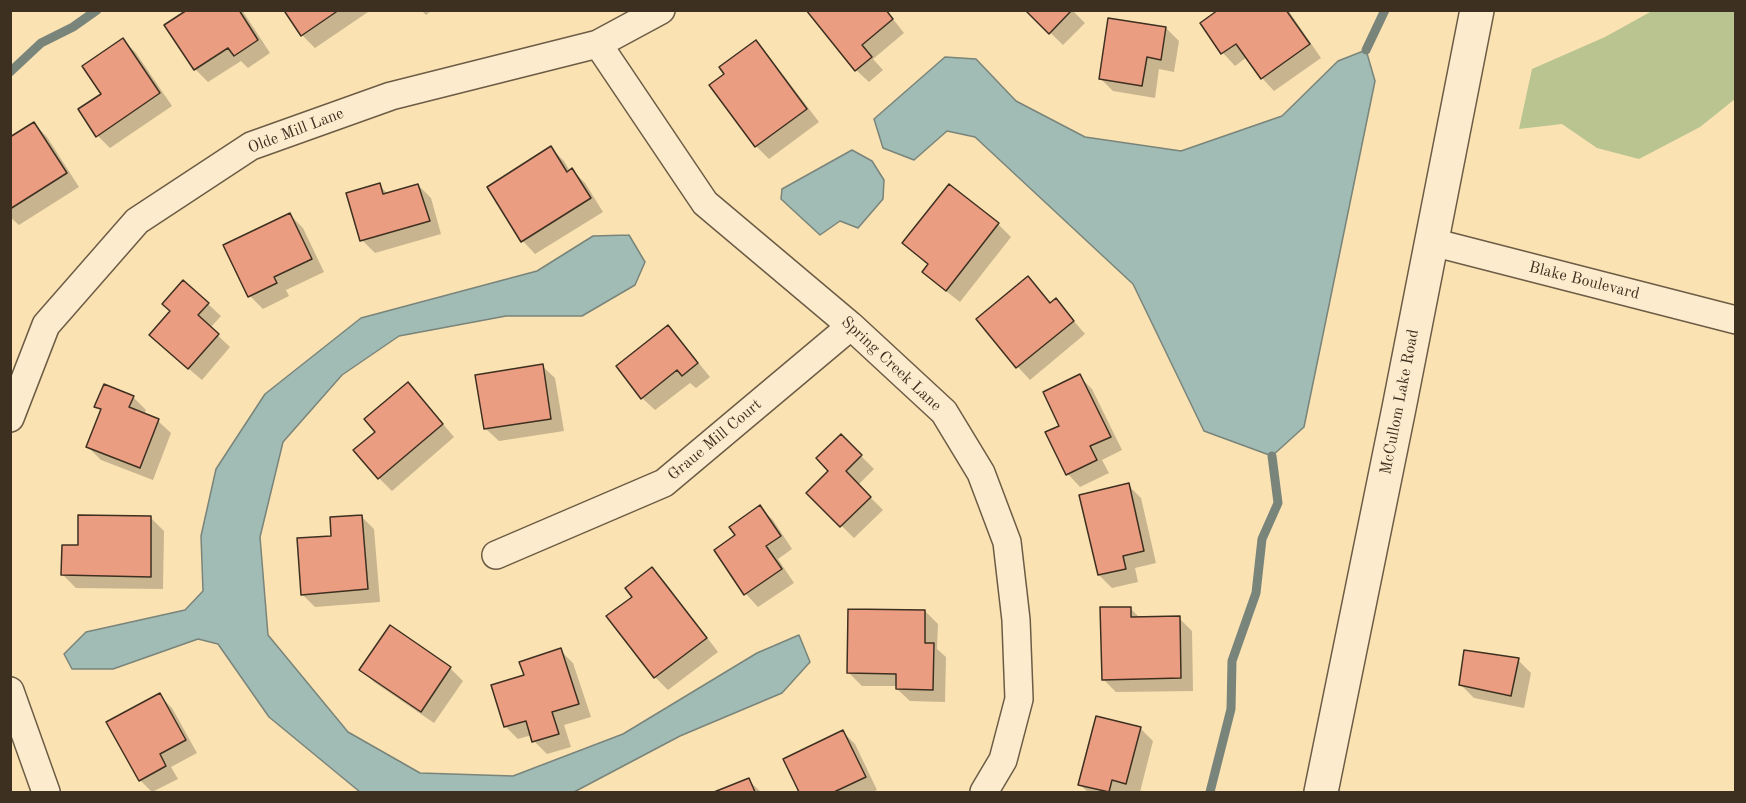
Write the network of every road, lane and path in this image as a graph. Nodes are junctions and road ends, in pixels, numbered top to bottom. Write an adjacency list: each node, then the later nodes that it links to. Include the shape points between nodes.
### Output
1 (661, 10): 3 (street, Olde Mill Lane)
2 (1477, 10): 4 (street, McCullom Lake Road)
3 (598, 44): 6 (street, Spring Creek Lane, via 705,203); 7 (street, Olde Mill Lane, via 391,96 251,146 137,221 46,325)
4 (1431, 242): 5 (street, Blake Boulevard); 12 (street, McCullom Lake Road)
5 (1736, 320)
6 (851, 326): 8 (street, Graue Mill Court, via 664,483); 11 (street, Spring Creek Lane, via 944,412 981,473 1007,543 1017,620 1019,699 1003,760)
7 (10, 418)
8 (495, 555)
9 (10, 691): 10 (street)
10 (46, 792)
11 (984, 792)
12 (1321, 792)

